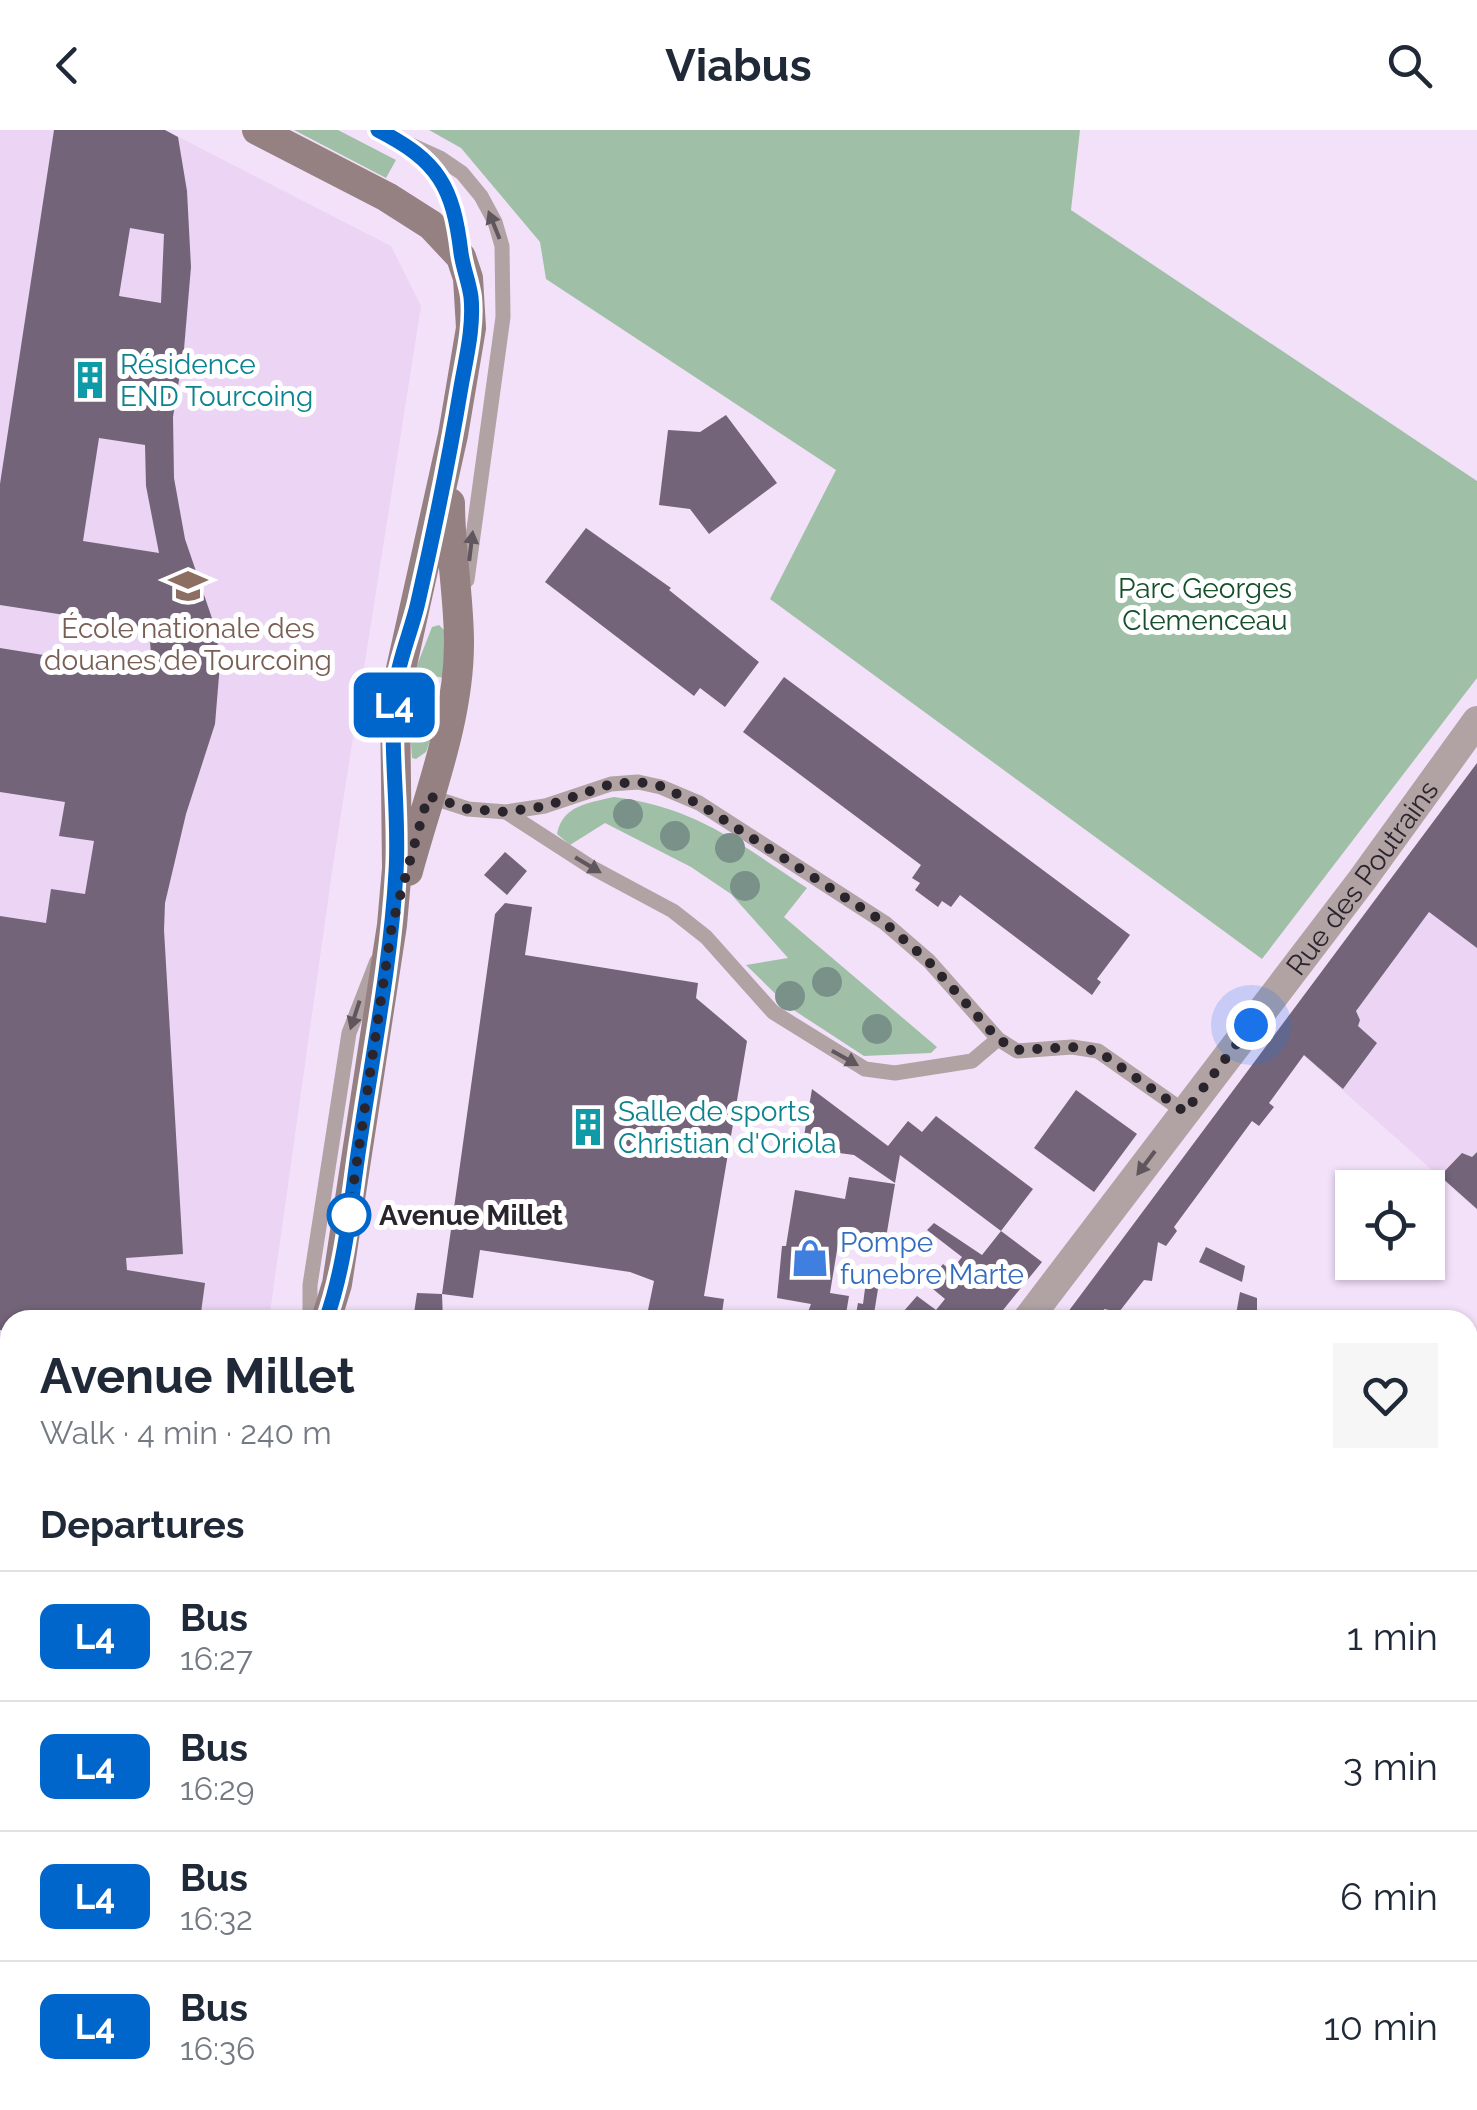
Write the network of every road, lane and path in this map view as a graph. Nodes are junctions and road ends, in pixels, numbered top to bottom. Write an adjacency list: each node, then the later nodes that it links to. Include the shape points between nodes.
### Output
1 (257, 130): 4 (main road, via 412,212)
2 (378, 130): 3 (lane)
3 (412, 148): 4 (lane, via 454,207); 6 (lane, one-way to 3, via 505,275 498,234 481,196 451,165)
4 (461, 257): 5 (main road, via 471,328)
5 (453, 436): 6 (main road, via 450,524); 10 (main road, via 395,696)
6 (459, 643): 8 (main road, via 452,708)
7 (1477, 720): 12 (street, Rue des Poutrains)
8 (428, 796): 9 (lane); 10 (main road)
9 (506, 812): 11 (lane, via 611,784 660,786 885,923); 11 (lane, one-way to 11, via 673,911 706,937 773,1012 865,1069 895,1073 972,1061)
10 (392, 925): 13 (lane, one-way to 13, via 349,1033); 14 (main road)
11 (998, 1039): 12 (lane, via 1017,1050 1098,1051)
12 (1185, 1112): 15 (street, Rue des Poutrains, one-way to 15)
13 (310, 1310)
14 (328, 1310)
15 (1035, 1310)

